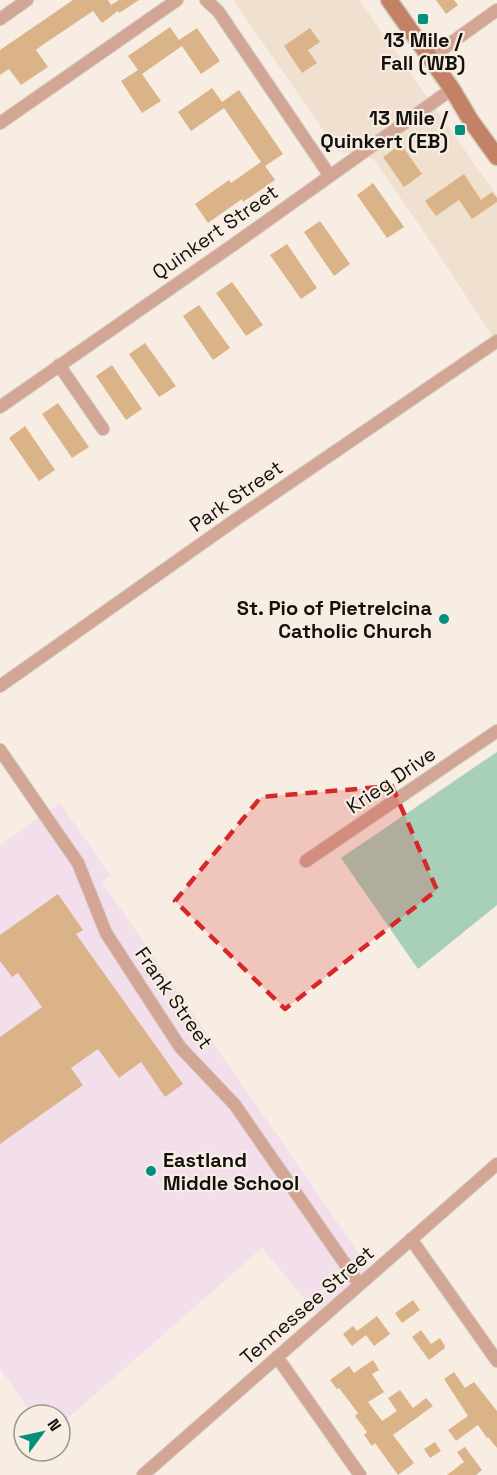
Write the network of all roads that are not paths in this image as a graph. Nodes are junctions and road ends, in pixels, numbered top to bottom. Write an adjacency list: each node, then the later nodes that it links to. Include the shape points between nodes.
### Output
1 (27, 0): 6 (street)
2 (177, 0): 9 (street)
3 (206, 0): 11 (street, via 218,11)
4 (389, 0): 7 (main road)
5 (497, 10): 7 (street)
6 (0, 19)
7 (430, 58): 8 (main road)
8 (452, 89): 10 (main road); 11 (street, Quinkert Street)
9 (0, 123)
10 (497, 157)
11 (330, 176): 13 (street, Quinkert Street)
12 (497, 341): 16 (street, Park Street)
13 (60, 365): 14 (street, Quinkert Street); 15 (street)
14 (0, 407)
15 (103, 429)
16 (0, 686)
17 (497, 731): 19 (street, Krieg Drive)
18 (0, 750): 22 (street, Frank Street, via 78,863 106,933 180,1047 235,1105)
19 (306, 861)
20 (497, 1164): 21 (street, Tennessee Street)
21 (411, 1239): 22 (street, Tennessee Street); 24 (street)
22 (359, 1284): 23 (street, Tennessee Street)
23 (277, 1357): 25 (street, Tennessee Street); 26 (street)
24 (497, 1361)
25 (146, 1474)
26 (360, 1475)

